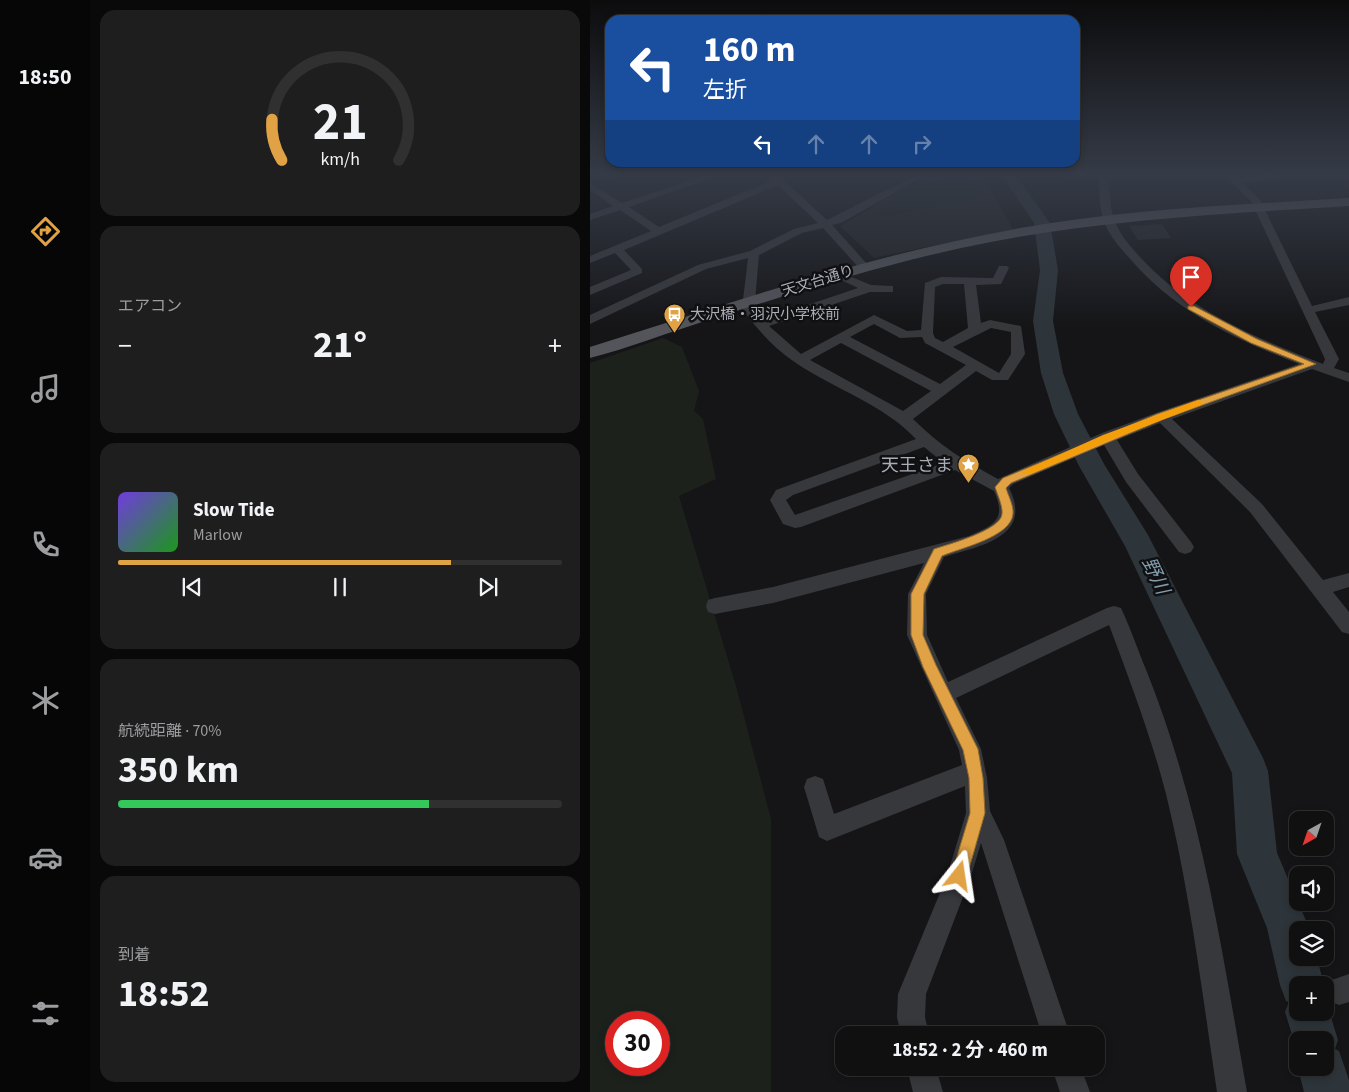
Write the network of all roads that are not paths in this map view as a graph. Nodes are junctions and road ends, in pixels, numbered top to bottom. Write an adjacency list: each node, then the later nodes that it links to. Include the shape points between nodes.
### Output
1 (649, 226): 8 (street)
2 (671, 226): 8 (street)
3 (817, 226): 10 (street, via 798,231)
4 (827, 226): 12 (street)
5 (1061, 226): 12 (main road, 天文台通り, via 1020,232)
6 (1112, 226): 30 (street, via 1145,272 1176,297 1235,331)
7 (1268, 226): 21 (street)
8 (658, 232): 9 (street)
9 (618, 249): 11 (street); 18 (street, via 638,271)
10 (754, 252): 20 (street); 22 (street, via 702,267)
11 (590, 260)
12 (864, 267): 14 (main road, 天文台通り)
13 (1003, 268): 15 (street, via 997,282)
14 (837, 274): 16 (street); 20 (main road, 天文台通り)
15 (970, 281): 24 (street); 25 (street, via 940,280 929,285)
16 (869, 288): 17 (street); 23 (street)
17 (888, 289)
18 (590, 290)
19 (1349, 301): 21 (street)
20 (747, 302): 23 (street); 28 (main road, 天文台通り)
21 (1309, 310): 32 (street, via 1332,359)
22 (590, 320)
23 (760, 325): 29 (street)
24 (975, 330): 27 (street); 31 (street, via 990,324 1017,329 1018,354 1003,377)
25 (927, 333): 26 (street, via 905,335 874,319); 27 (street, via 930,340)
26 (842, 338): 29 (street); 34 (street)
27 (943, 347): 31 (street)
28 (590, 353)
29 (800, 360): 36 (street)
30 (1312, 364): 32 (street); 35 (street)
31 (975, 365): 34 (street)
32 (1327, 370): 33 (street)
33 (1349, 378)
34 (941, 390): 36 (street)
35 (1161, 416): 37 (street); 44 (street, via 1256,508)
36 (904, 418): 38 (street)
37 (1107, 438): 40 (street, via 1007,480); 41 (street, via 1132,478)
38 (926, 442): 39 (street); 39 (street, via 787,491 778,500 789,520 795,522)
39 (956, 464): 40 (street)
40 (1000, 487): 42 (street, via 1008,512 1005,523 990,533)
41 (1186, 547)
42 (938, 552): 45 (street, via 782,593); 47 (street, via 918,594 917,635)
43 (1349, 580): 44 (street)
44 (1321, 588): 46 (street)
45 (715, 606)
46 (1349, 626)
47 (943, 694): 48 (street, via 970,749); 57 (street, via 1114,614 1153,717 1177,793 1205,922)
48 (975, 771): 49 (street, via 827,829); 50 (street)
49 (815, 787)
50 (978, 813): 51 (street, via 959,876 912,994); 52 (street, via 992,840)
51 (913, 1026)
52 (1053, 1026)
53 (924, 1076): 55 (street)
54 (1070, 1076): 56 (street)
55 (928, 1092)
56 (1075, 1092)
57 (1232, 1092)

